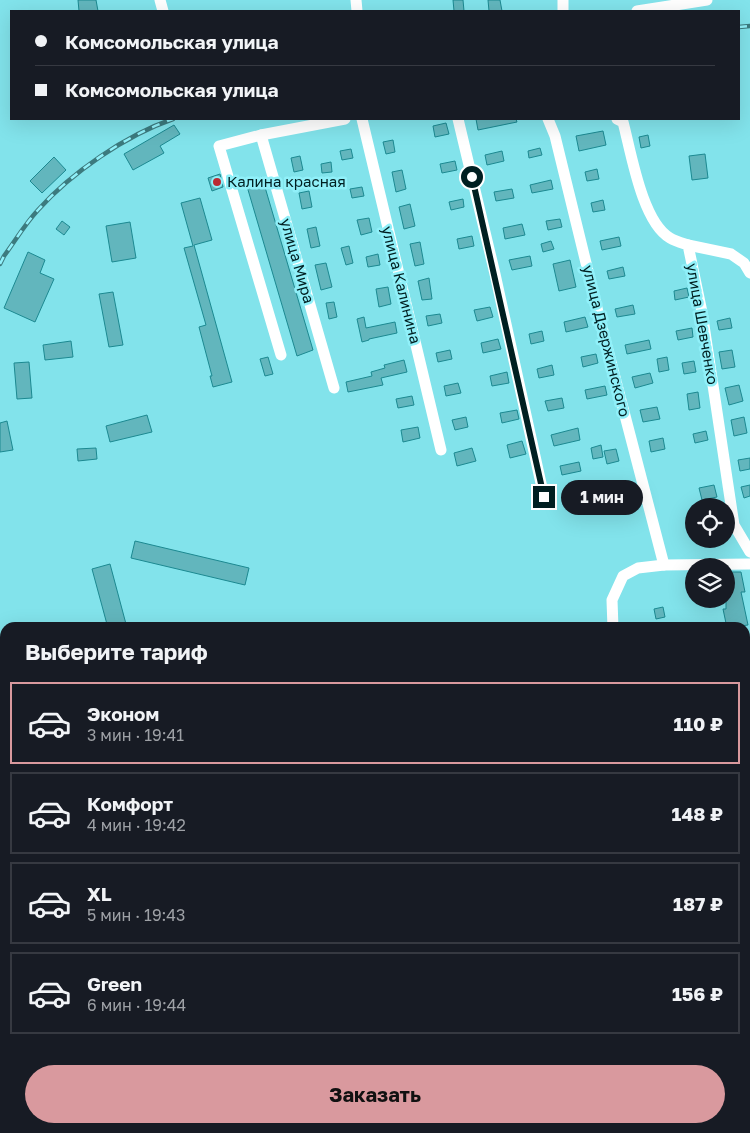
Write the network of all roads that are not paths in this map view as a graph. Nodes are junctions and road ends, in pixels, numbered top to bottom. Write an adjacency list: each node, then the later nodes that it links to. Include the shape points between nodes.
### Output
1 (707, 0): 2 (street)
2 (643, 10)
3 (340, 120): 8 (street)
4 (362, 120): 14 (street, улица Калинина)
5 (458, 120): 15 (street)
6 (548, 120): 18 (street, улица Дзержинского)
7 (619, 120): 9 (street, улица Шевченко, via 623,122 641,193 652,220 668,238)
8 (261, 135): 12 (street, via 219,146); 13 (street, улица Мира)
9 (688, 245): 10 (street); 16 (street, улица Шевченко, via 702,312 734,525)
10 (747, 258): 11 (street)
11 (750, 273)
12 (281, 355)
13 (334, 388)
14 (441, 450)
15 (544, 497)
16 (750, 552)
17 (750, 564): 18 (street)
18 (664, 565): 19 (street, via 638,568 623,576 612,600)
19 (613, 622)

